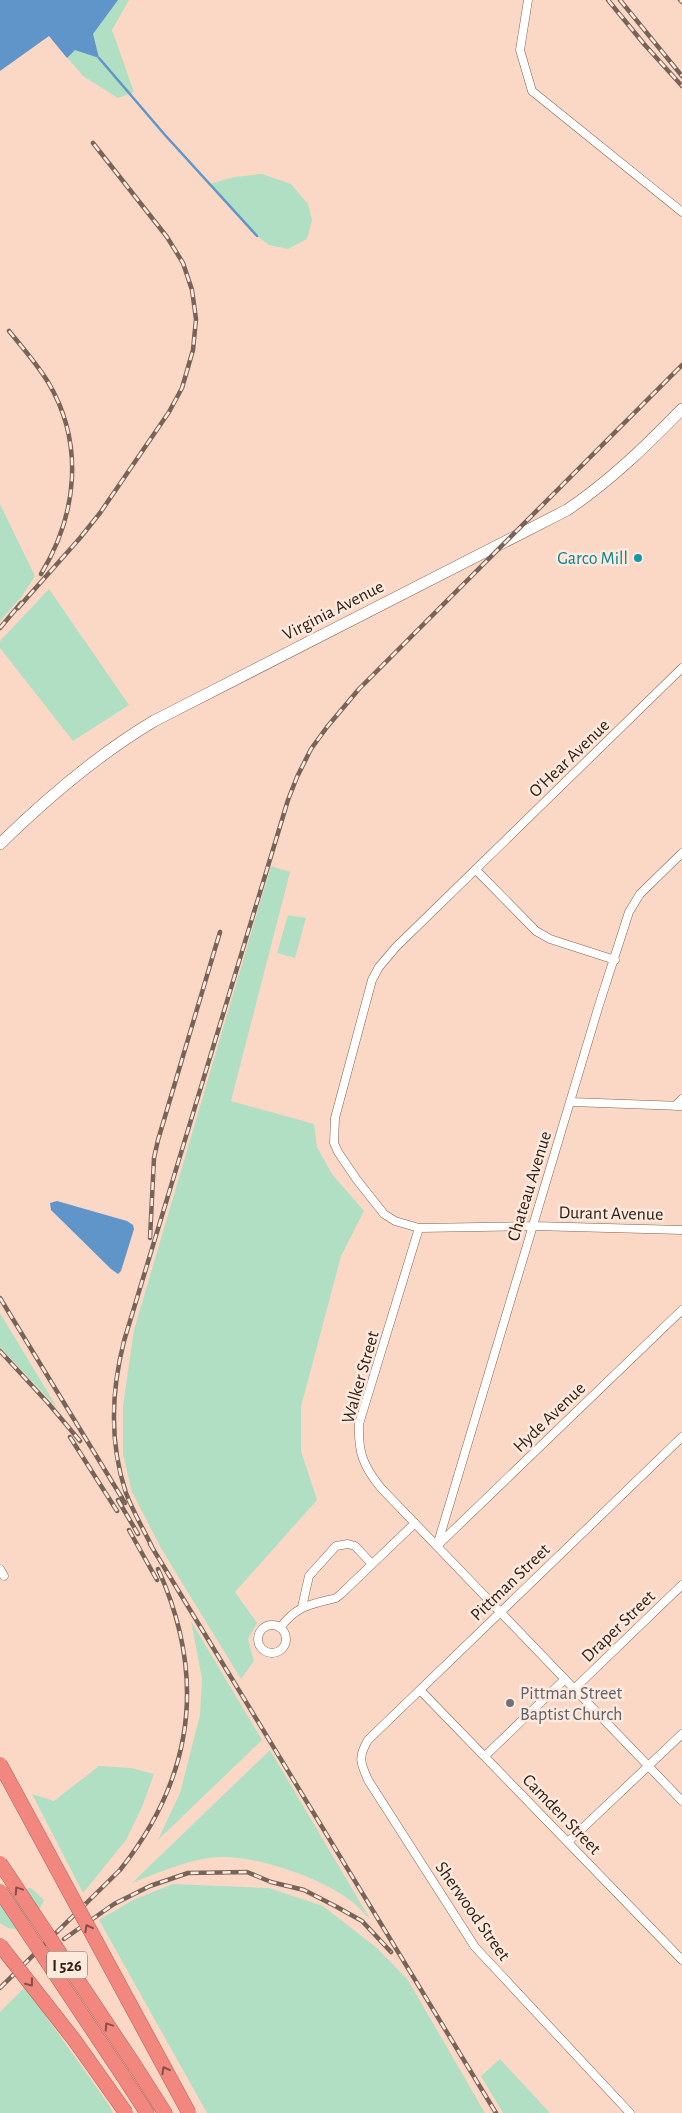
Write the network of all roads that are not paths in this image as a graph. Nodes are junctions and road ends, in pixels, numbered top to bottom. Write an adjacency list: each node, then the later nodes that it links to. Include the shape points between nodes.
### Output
1 (528, 0): 2 (street, via 520,50 532,91)
2 (682, 212)
3 (682, 409): 5 (main road, Virginia Avenue, via 630,462 573,506 154,721 76,776)
4 (682, 668): 7 (street, O'Hear Avenue)
5 (0, 844)
6 (682, 853): 8 (street, Chateau Avenue, via 640,894 630,912)
7 (476, 870): 8 (street, via 536,931 550,939); 13 (street, O'Hear Avenue, via 379,967 372,980 335,1118 334,1143 357,1180 384,1214 395,1221)
8 (615, 960): 10 (street, Chateau Avenue)
9 (682, 1099): 11 (street)
10 (571, 1102): 11 (street); 12 (street, Chateau Avenue)
11 (678, 1106)
12 (533, 1226): 13 (street, Durant Avenue); 14 (street, Durant Avenue); 18 (street, Chateau Avenue)
13 (420, 1228): 17 (street, Walker Street, via 360,1424 358,1441 366,1469)
14 (682, 1230)
15 (682, 1310): 18 (street, Hyde Avenue)
16 (682, 1437): 22 (street, Pittman Street)
17 (415, 1523): 18 (street, Walker Street); 19 (street)
18 (437, 1546): 22 (street, Walker Street)
19 (372, 1564): 21 (street, via 336,1598); 21 (street, via 355,1546 336,1546 309,1576)
20 (682, 1586): 25 (street, Draper Street)
21 (302, 1607): 23 (street, via 289,1615)
22 (501, 1612): 24 (street, Walker Street); 26 (street, Pittman Street)
23 (280, 1628)
24 (565, 1679): 25 (street, Walker Street); 29 (street)
25 (574, 1689): 31 (street, Walker Street)
26 (420, 1690): 28 (street, Pittman Street, via 368,1740); 29 (street, Camden Street)
27 (682, 1734): 31 (street)
28 (361, 1752): 42 (street, Sherwood Street, via 361,1764 368,1780 475,1947)
29 (485, 1756): 33 (street, Camden Street)
30 (0, 1764): 41 (highway, one-way to 30, bridge)
31 (649, 1766): 32 (street, Walker Street); 33 (street)
32 (682, 1801)
33 (568, 1842): 37 (street, Camden Street)
34 (0, 1863): 40 (highway, I 526, one-way to 34, bridge)
35 (0, 1891): 39 (highway, I 526, bridge)
36 (0, 1945): 38 (highway, one-way to 38, bridge)
37 (682, 1960)
38 (126, 2113)
39 (147, 2113)
40 (165, 2113)
41 (189, 2113)
42 (630, 2113)

